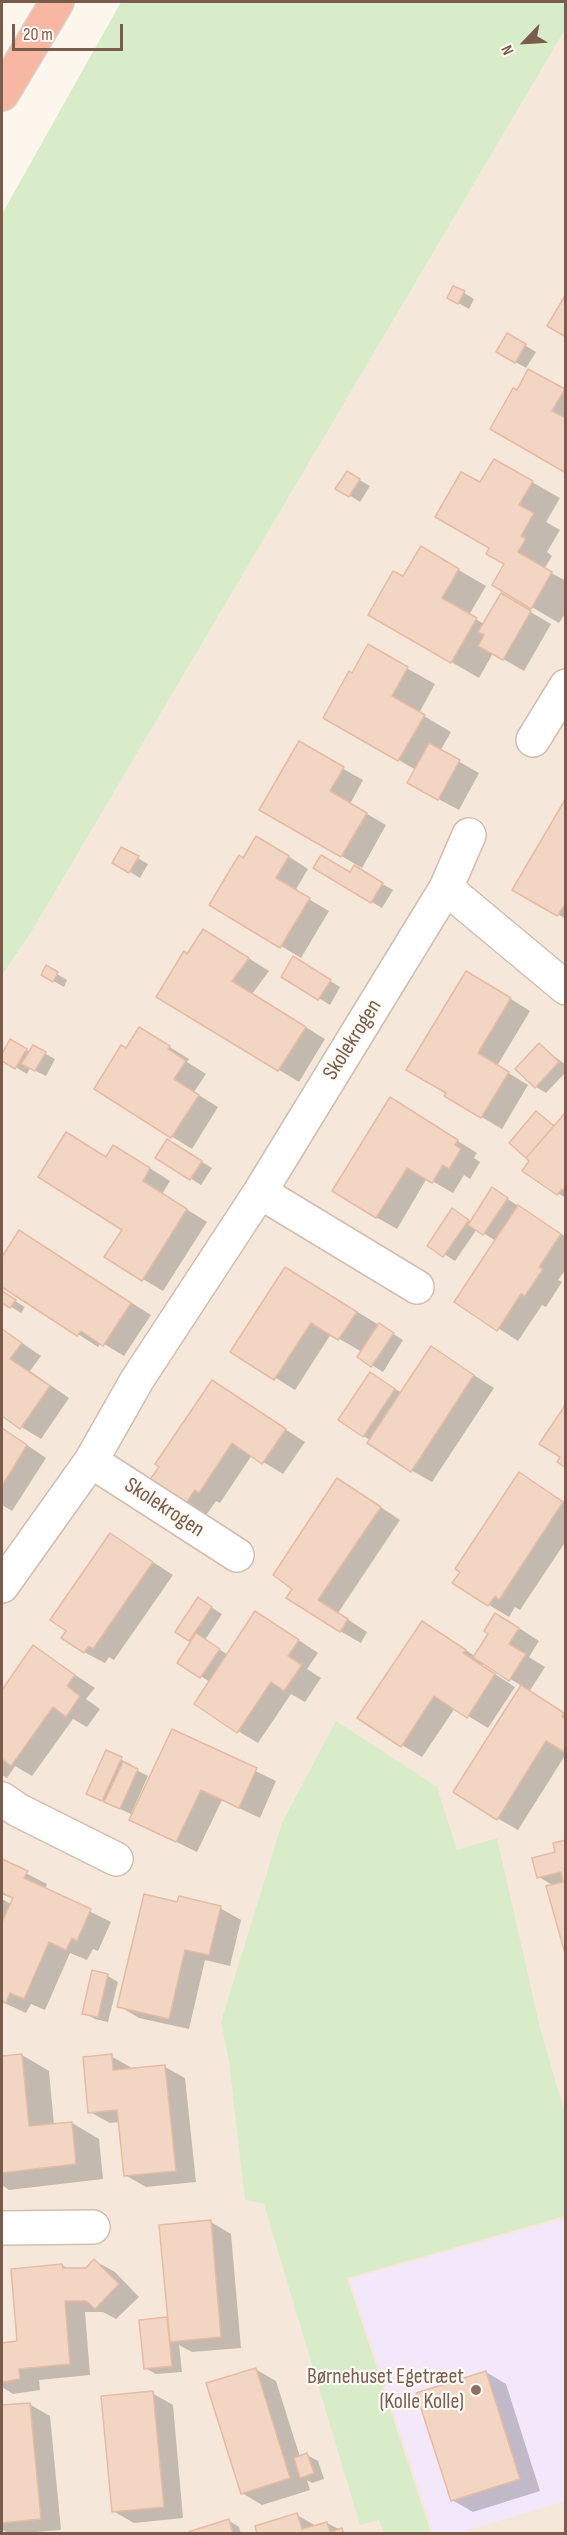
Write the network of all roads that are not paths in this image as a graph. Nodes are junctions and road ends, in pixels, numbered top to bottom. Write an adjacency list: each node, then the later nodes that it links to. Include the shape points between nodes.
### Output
1 (57, 2): 2 (highway)
2 (2, 94)
3 (562, 701): 4 (street)
4 (533, 740)
5 (469, 835): 6 (street, Skolekrogen)
6 (446, 888): 7 (street); 8 (street, Skolekrogen)
7 (566, 988)
8 (260, 1192): 9 (street); 10 (street, Skolekrogen, via 137,1380)
9 (417, 1287)
10 (91, 1461): 11 (street, Skolekrogen); 12 (street, Skolekrogen)
11 (237, 1555)
12 (2, 1586)
13 (2, 1799): 14 (street)
14 (116, 1859)
15 (93, 2227): 16 (street)
16 (2, 2228)

